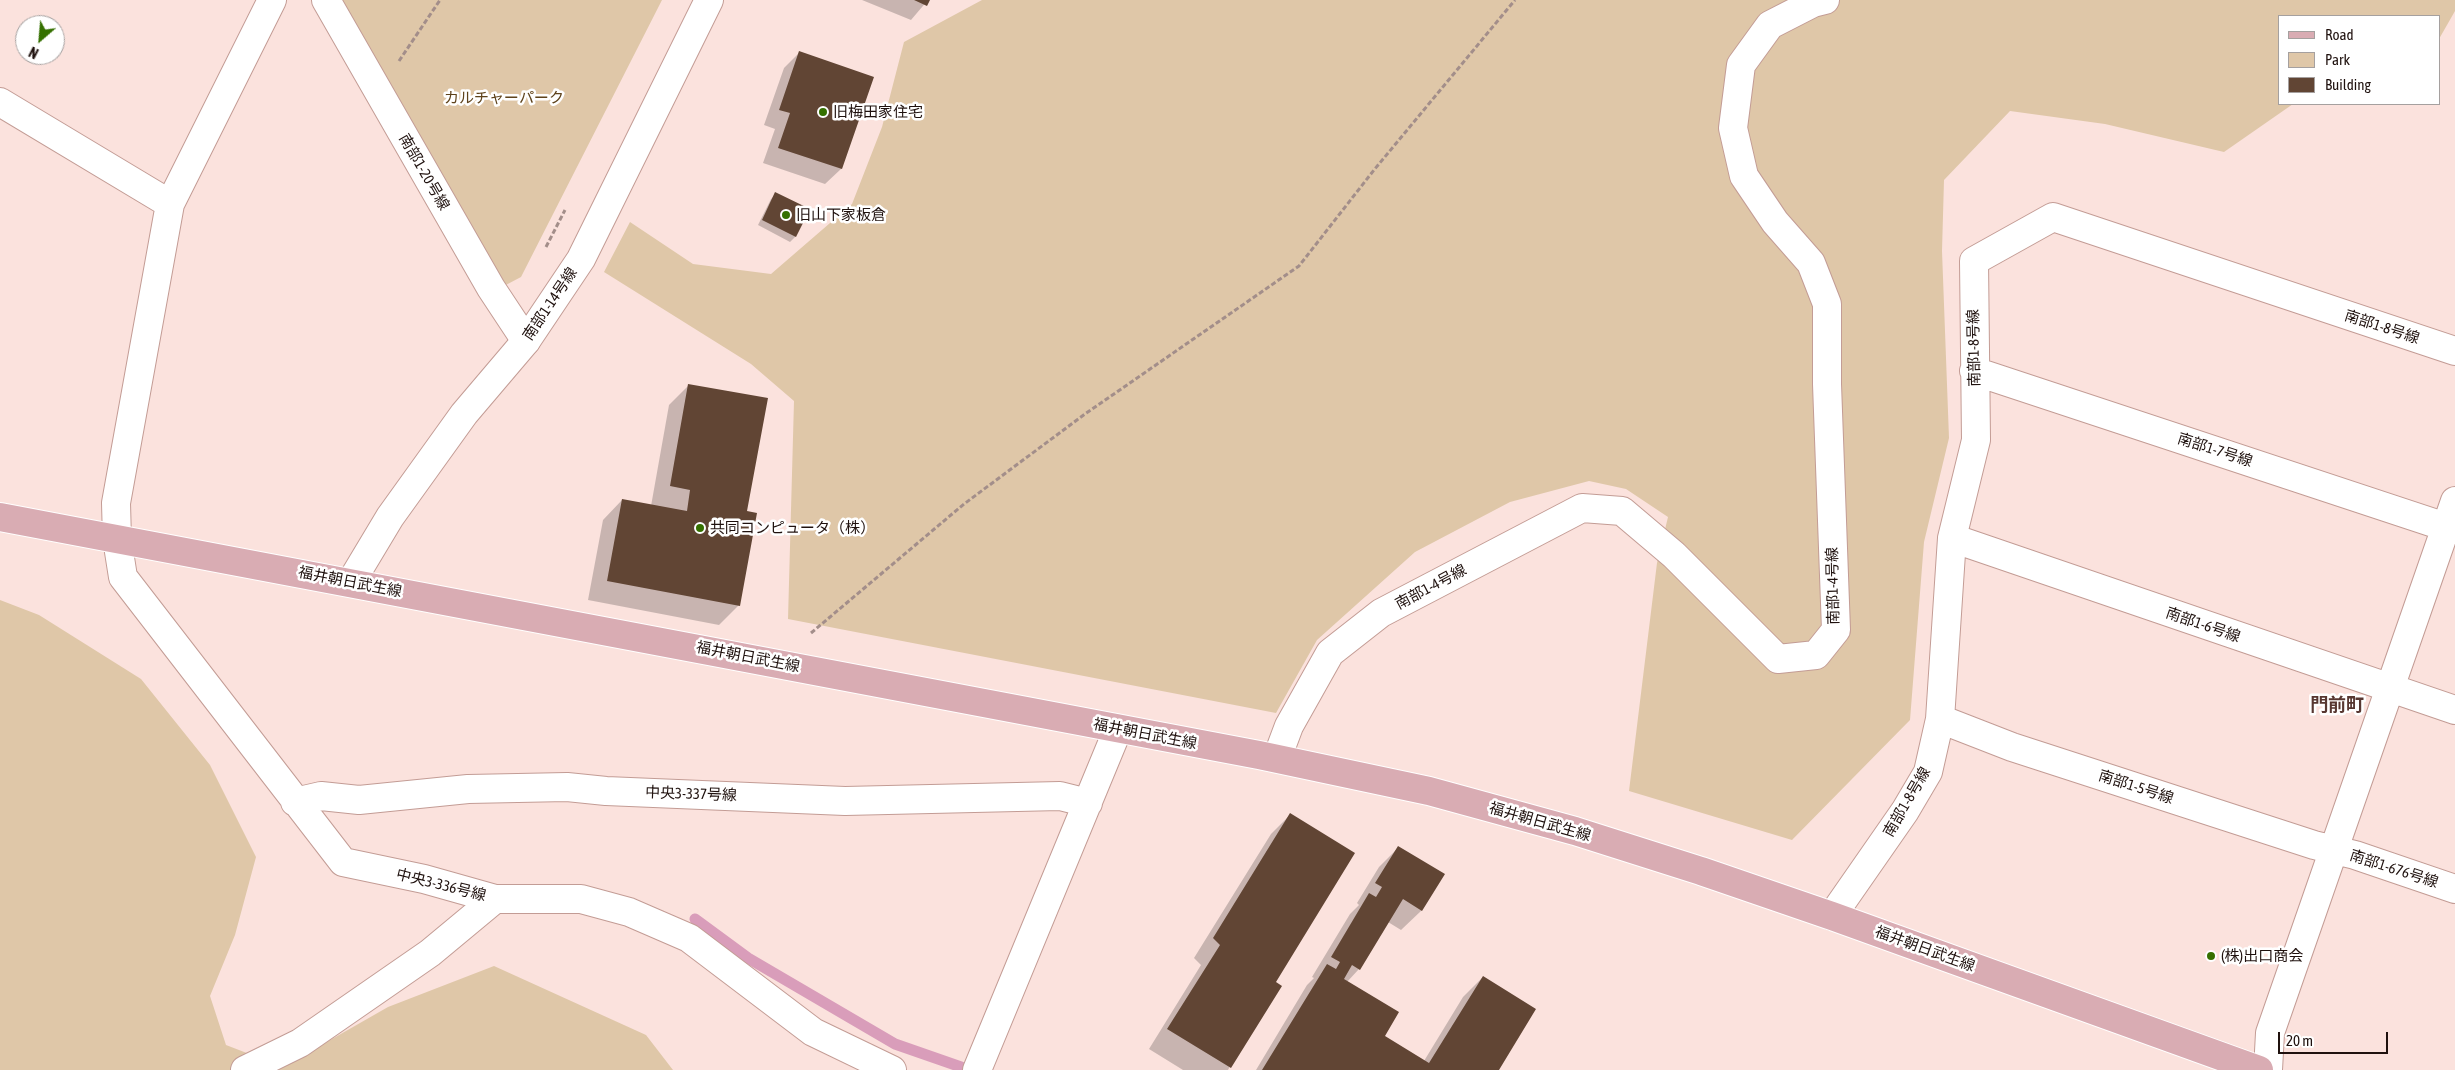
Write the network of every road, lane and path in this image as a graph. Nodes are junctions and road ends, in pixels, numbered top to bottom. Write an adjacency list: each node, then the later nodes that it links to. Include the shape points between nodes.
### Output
1 (272, 0): 9 (street, 中央3-336号線)
2 (326, 0): 7 (street, 南部1-20号線)
3 (440, 0): 7 (path)
4 (709, 0): 10 (street, 南部1-14号線, via 581,259)
5 (1515, 0): 19 (path, via 1299,266 1085,414 964,504)
6 (1825, 0): 24 (street, 南部1-4号線, via 1770,25 1742,65 1733,128 1744,176 1775,222 1811,263 1826,304 1836,630 1816,655 1778,659 1674,555 1622,511 1582,508 1381,614 1330,653 1290,726)
7 (378, 93): 10 (street, 南部1-20号線, via 491,288)
8 (0, 102): 9 (street)
9 (170, 204): 17 (street, 中央3-336号線, via 116,503)
10 (526, 341): 18 (street, 南部1-14号線, via 458,422 390,517)
11 (2455, 351): 12 (street, 南部1-8号線, via 2053,217 1974,260)
12 (1974, 371): 15 (street, 南部1-7号線); 16 (street, 南部1-8号線, via 1976,440)
13 (2455, 501): 15 (street)
14 (0, 517): 17 (main road, 福井朝日武生線)
15 (2451, 528): 20 (street)
16 (1952, 538): 20 (street, 南部1-6号線); 22 (street, 南部1-8号線)
17 (117, 539): 18 (main road, 福井朝日武生線); 25 (street, 中央3-336号線, via 123,577)
18 (351, 582): 23 (main road, 福井朝日武生線)
19 (810, 633)
20 (2389, 688): 21 (street, 南部1-6号線); 27 (street)
21 (2455, 710)
22 (1940, 719): 27 (street, 南部1-5号線, via 2012,747); 30 (street, 南部1-8号線, via 1928,772)
23 (1118, 729): 24 (main road, 福井朝日武生線); 26 (street)
24 (1277, 758): 30 (main road, 福井朝日武生線, via 1428,791 1575,831)
25 (295, 802): 26 (street, 中央3-337号線, via 321,796 359,800 468,789 567,787 845,801 1060,796); 29 (street, 中央3-336号線, via 343,862 424,879)
26 (1088, 803): 33 (street)
27 (2333, 850): 28 (street, 南部1-676号線); 35 (street, via 2270,1033)
28 (2455, 889)
29 (494, 899): 31 (street, via 430,953 300,1043); 32 (street, 中央3-336号線, via 580,899 629,912 689,938 813,1032)
30 (1832, 916): 34 (main road, 福井朝日武生線)
31 (246, 1070)
32 (892, 1070)
33 (977, 1070)
34 (2260, 1070)
35 (2268, 1070)

